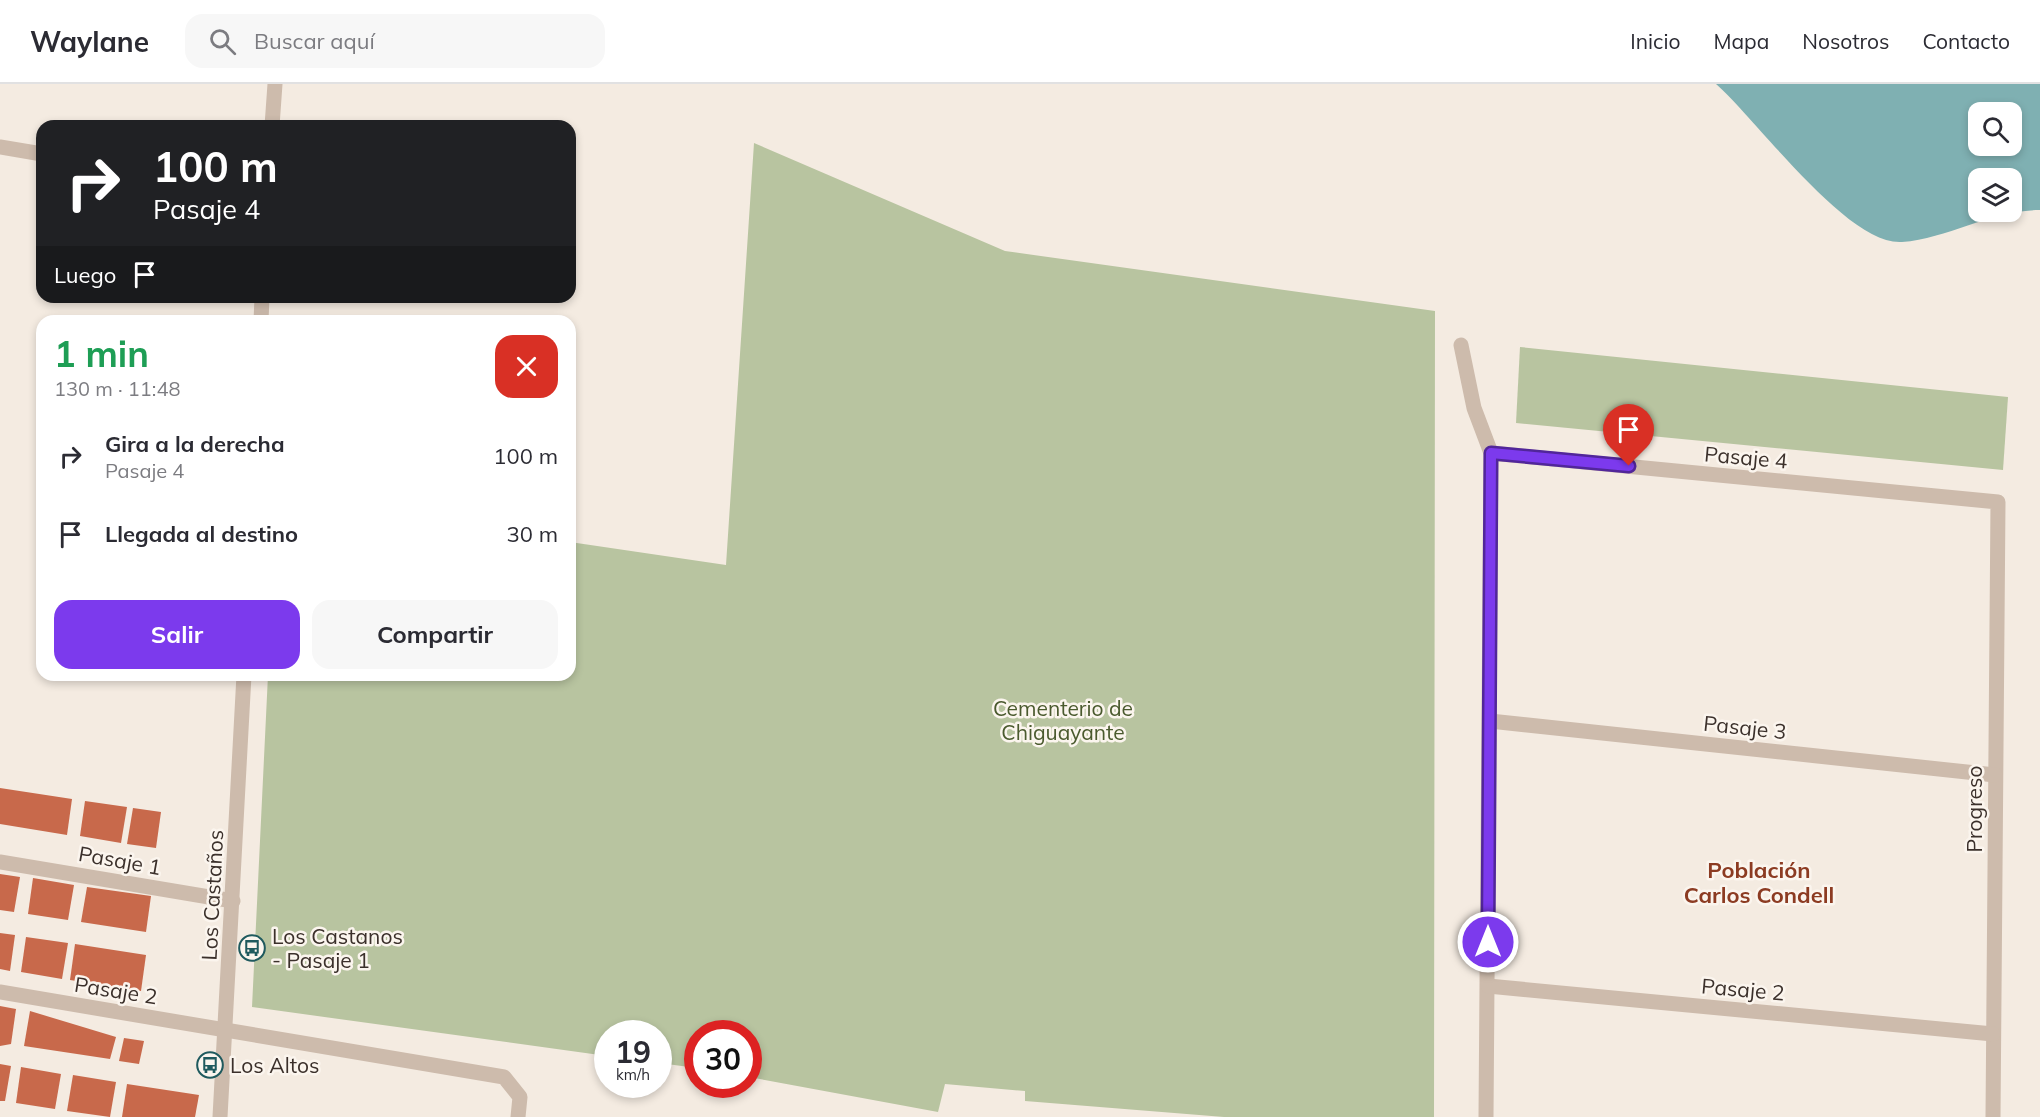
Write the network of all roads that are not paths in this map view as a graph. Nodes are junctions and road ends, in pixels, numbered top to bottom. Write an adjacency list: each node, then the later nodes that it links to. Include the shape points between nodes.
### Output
1 (275, 84): 2 (street)
2 (272, 120)
3 (0, 147): 4 (street)
4 (36, 153)
5 (1461, 345): 6 (street, via 1474,408)
6 (1491, 453): 7 (street, Pasaje 4); 9 (street)
7 (1998, 502): 10 (street, Progreso)
8 (244, 681): 12 (street, Los Castaños)
9 (1490, 720): 10 (street, Pasaje 3); 13 (street)
10 (1995, 775): 16 (street, Progreso)
11 (0, 862): 12 (street, Pasaje 1)
12 (233, 901): 15 (street, Los Castaños)
13 (1488, 986): 16 (street, Pasaje 2); 19 (street)
14 (0, 992): 15 (street, Pasaje 2)
15 (224, 1029): 17 (street, Los Castaños); 18 (street, Pasaje 2, via 504,1077 520,1097)
16 (1993, 1034): 20 (street, Progreso)
17 (220, 1117)
18 (518, 1117)
19 (1486, 1117)
20 (1992, 1117)

